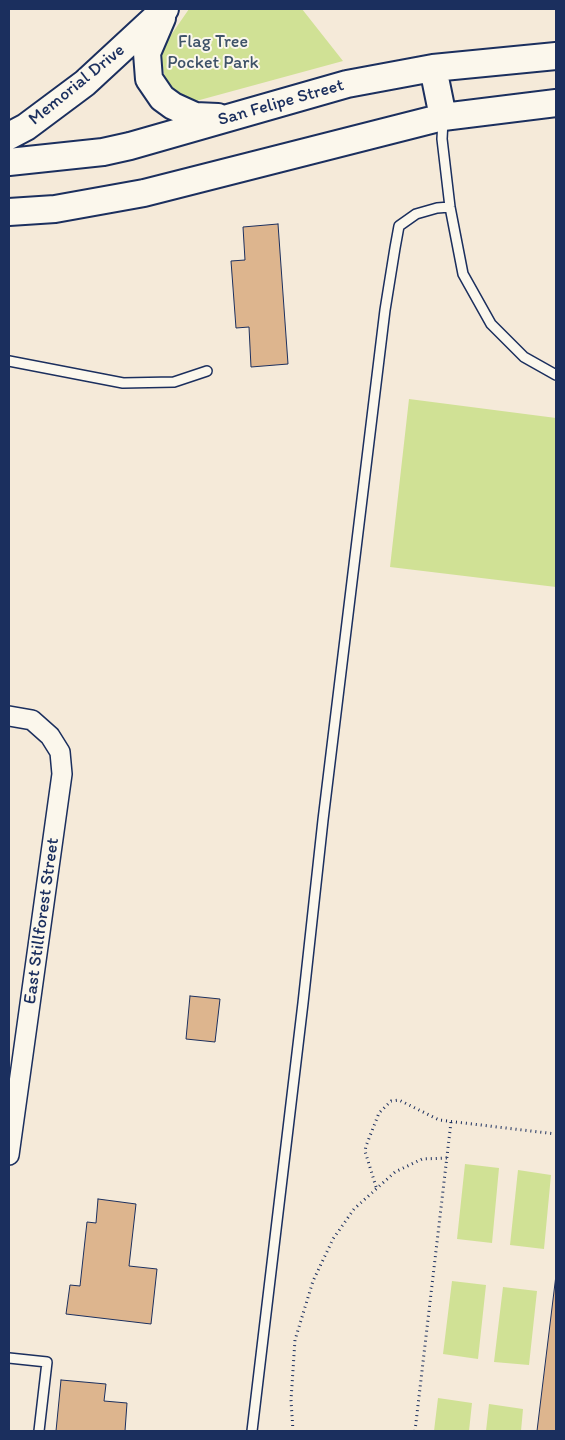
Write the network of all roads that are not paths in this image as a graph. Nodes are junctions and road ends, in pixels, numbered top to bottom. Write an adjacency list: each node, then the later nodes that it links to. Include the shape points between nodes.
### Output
1 (166, 9): 6 (main road, via 150,40 147,53 149,79 162,98 173,106 195,116); 7 (main road, Memorial Drive, via 86,83 26,128)
2 (556, 56): 3 (main road, San Felipe Street)
3 (433, 68): 5 (main road); 6 (main road, San Felipe Street, via 347,84)
4 (556, 103): 5 (main road)
5 (443, 117): 9 (lane, via 442,139); 10 (main road, via 144,193 55,209)
6 (227, 118): 8 (main road, San Felipe Street, via 103,152)
7 (9, 136)
8 (9, 162)
9 (450, 206): 13 (lane, via 463,274 491,324 524,357); 18 (lane, via 416,214 399,226 392,266)
10 (9, 212)
11 (9, 361): 12 (lane, via 123,383 174,382)
12 (207, 371)
13 (556, 375)
14 (9, 716): 15 (street, East Stillforest Street, via 32,720 50,736 60,752 62,774)
15 (9, 1155)
16 (9, 1358): 17 (lane, via 47,1362)
17 (39, 1431)
18 (252, 1431)

